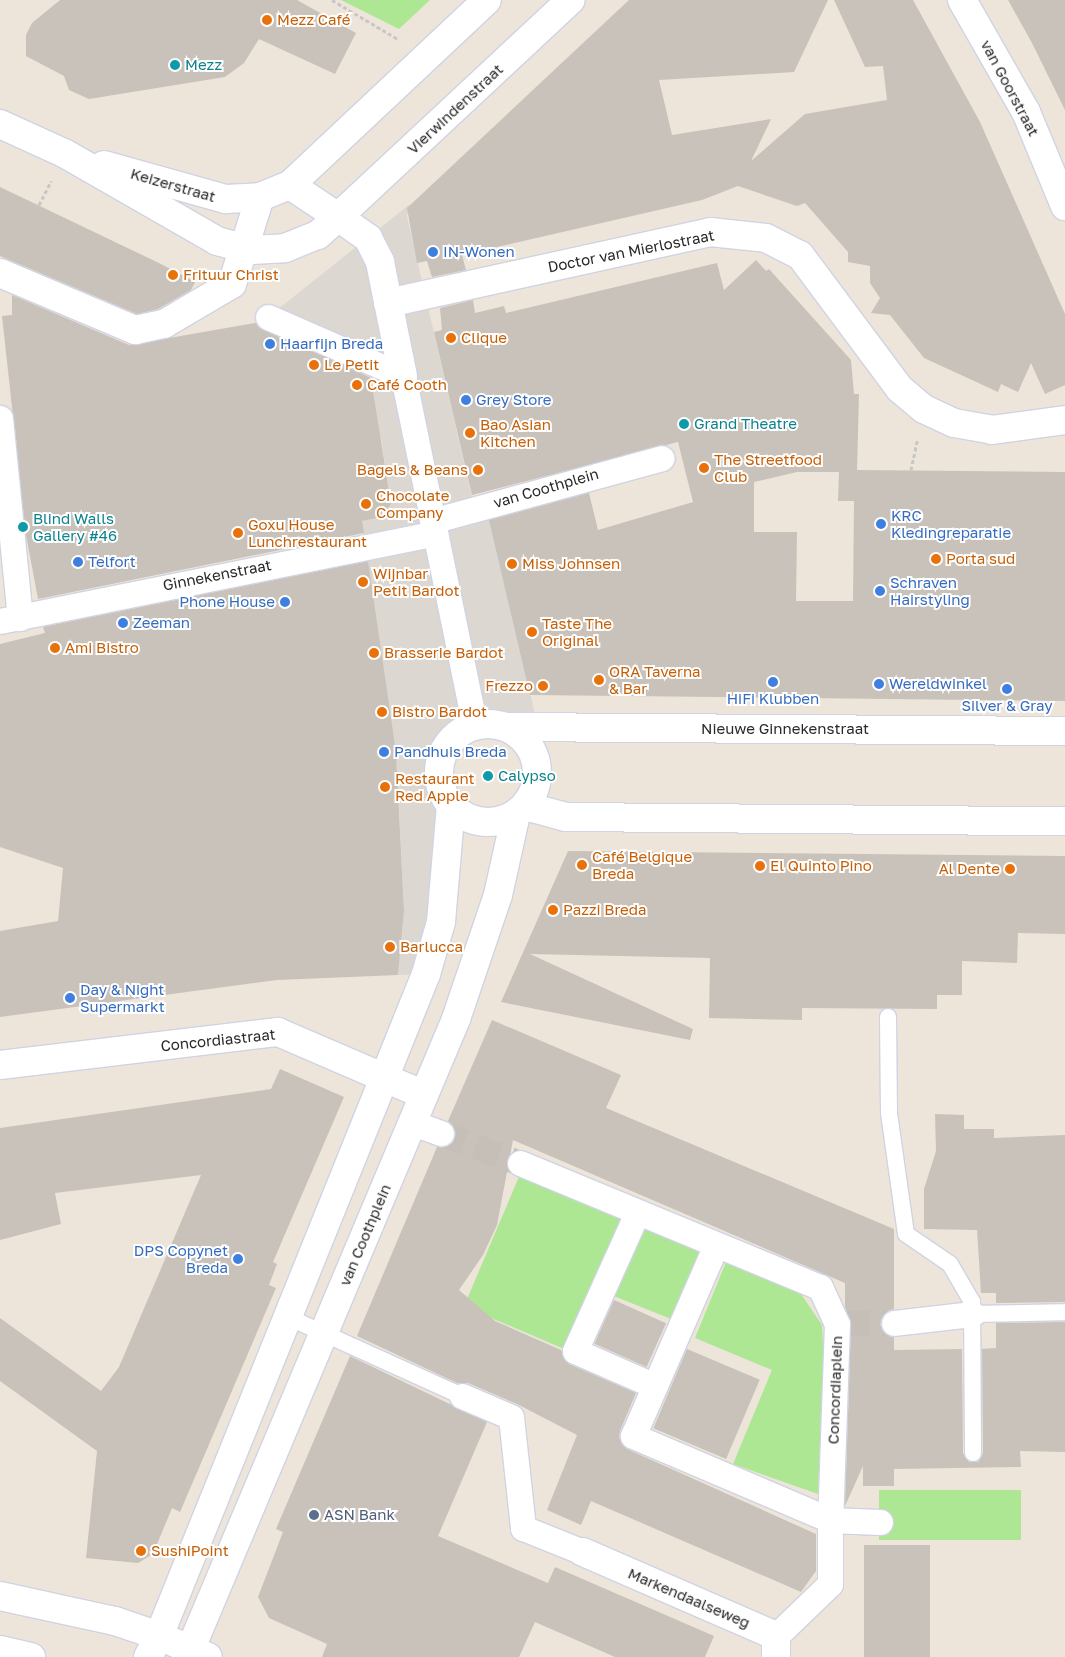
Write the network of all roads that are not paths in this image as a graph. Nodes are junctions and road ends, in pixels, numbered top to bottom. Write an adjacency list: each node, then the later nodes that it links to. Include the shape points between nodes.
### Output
1 (487, 0): 6 (street)
2 (571, 0): 9 (street, Vierwindenstraat)
3 (962, 0): 8 (street, van Goorstraat, via 1026,112)
4 (0, 124): 5 (street, Keizerstraat)
5 (64, 153): 7 (street, Keizerstraat, via 217,198); 10 (street, Keizerstraat, via 201,233)
6 (290, 185): 7 (street); 9 (street)
7 (260, 197): 10 (street)
8 (1064, 198)
9 (338, 218): 10 (street, Vierwindenstraat, via 302,243); 12 (street, via 368,238 380,262)
10 (256, 249): 11 (street, via 232,284 164,324 135,330)
11 (0, 273)
12 (388, 303): 14 (street); 16 (street, Doctor van Mierlostraat, via 710,232 766,238 800,255 900,389 924,408 954,423 992,430)
13 (268, 317): 14 (street)
14 (403, 376): 18 (street)
15 (0, 418): 19 (street)
16 (1065, 420)
17 (662, 458): 18 (street, van Coothplein)
18 (433, 527): 19 (street, Ginnekenstraat); 20 (street)
19 (10, 619)
20 (475, 726): 21 (street); 23 (street, via 459,734 442,755 440,782)
21 (505, 727): 22 (street, Nieuwe Ginnekenstraat); 24 (street, van Coothplein, via 520,736 536,761 534,792)
22 (1065, 731)
23 (451, 805): 24 (street, via 476,821 503,820); 28 (street, via 441,922 426,974)
24 (520, 810): 25 (street, via 566,816); 29 (street, van Coothplein, via 468,988)
25 (1065, 821)
26 (888, 1017): 36 (lane, via 889,1113 906,1234 950,1264 972,1302)
27 (0, 1065): 28 (street, Concordiastraat, via 278,1032)
28 (385, 1079): 29 (street, Concordiastraat); 37 (street)
29 (424, 1095): 30 (street, van Coothplein)
30 (413, 1123): 31 (street); 39 (street, van Coothplein)
31 (441, 1133)
32 (520, 1162): 33 (street, Concordiaplein)
33 (636, 1213): 34 (street, Concordiaplein); 40 (street, via 574,1351)
34 (716, 1245): 40 (street); 43 (street, Concordiaplein, via 820,1287 841,1324)
35 (1065, 1312): 36 (lane)
36 (972, 1314): 38 (street); 42 (lane)
37 (290, 1318): 39 (lane); 47 (street)
38 (894, 1323)
39 (324, 1332): 41 (lane); 50 (street, van Coothplein)
40 (655, 1386): 43 (street, via 632,1436)
41 (462, 1396): 45 (street, via 511,1417 523,1528)
42 (973, 1453)
43 (830, 1520): 44 (street); 48 (street, Concordiaplein, via 830,1584)
44 (880, 1522)
45 (583, 1552): 48 (street, Markendaalseweg)
46 (0, 1596): 47 (street, via 115,1621)
47 (153, 1646): 50 (street)
48 (776, 1646)
49 (0, 1650): 51 (street)
50 (195, 1654)
51 (31, 1657)

